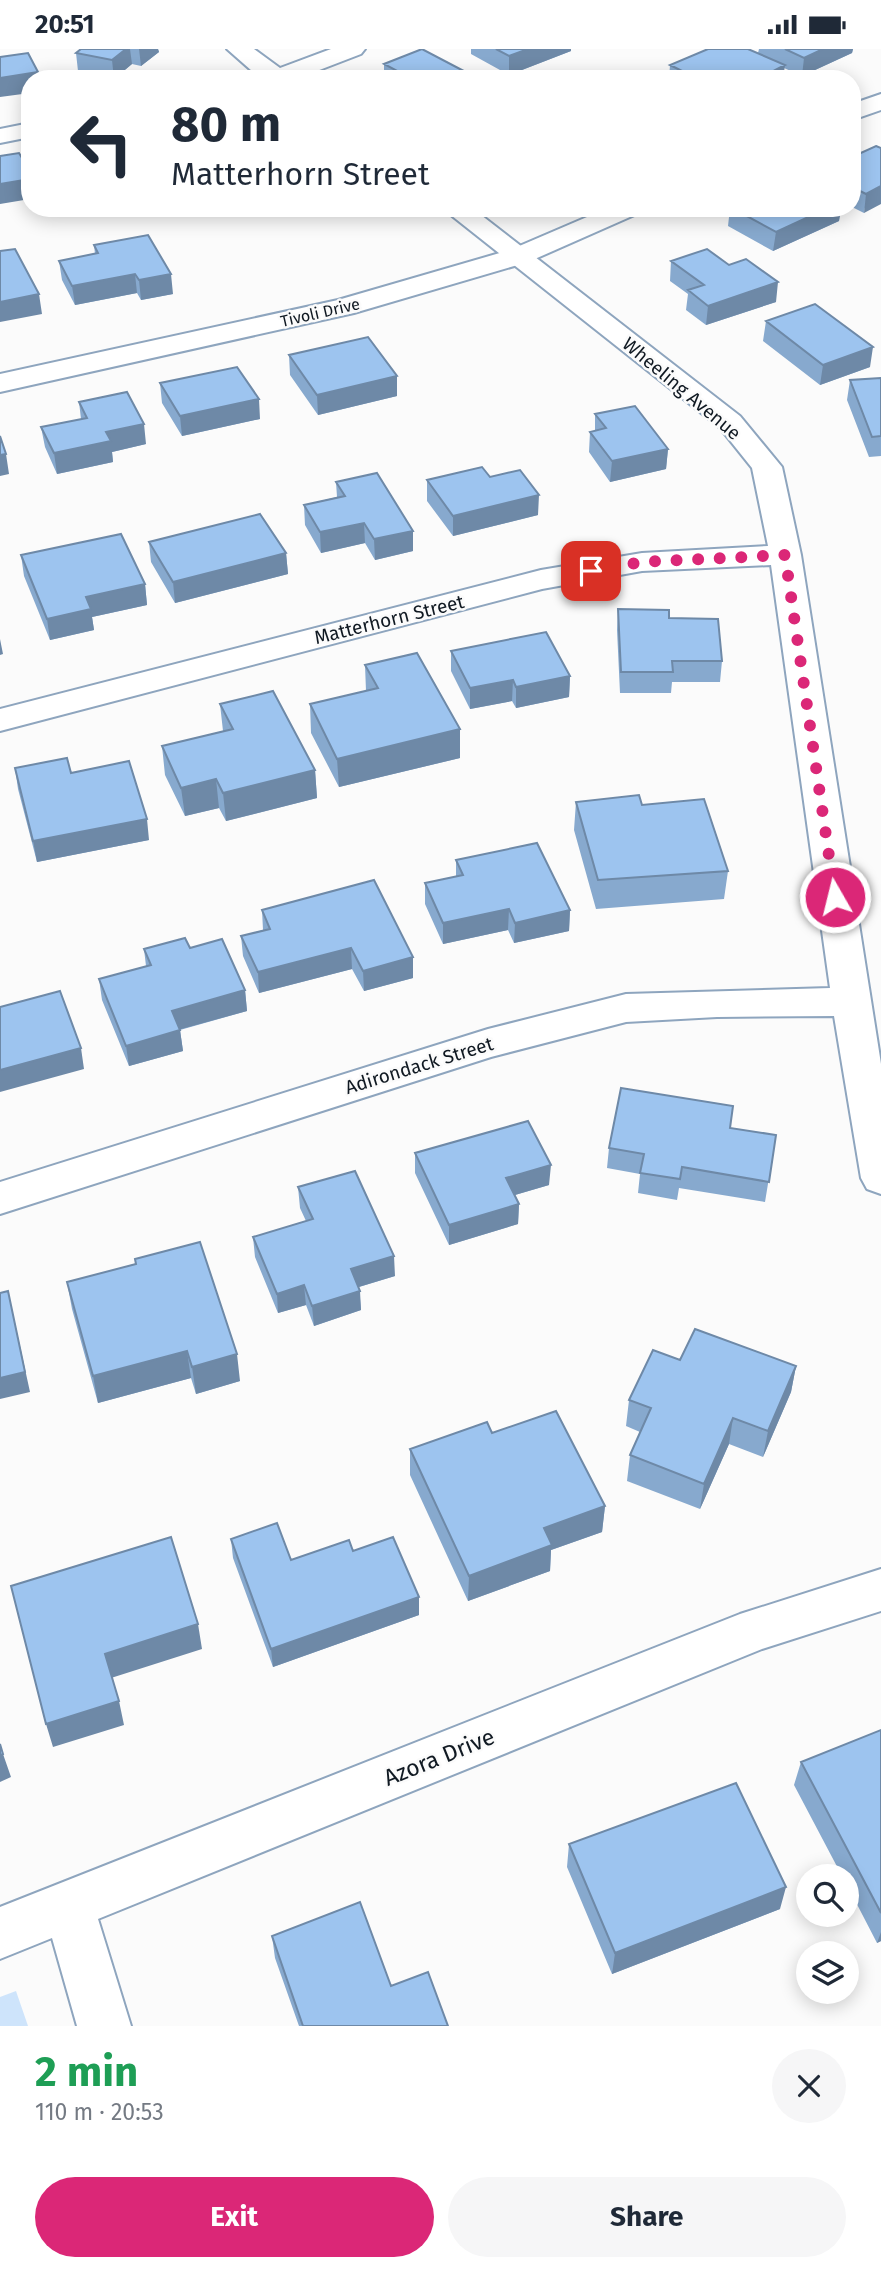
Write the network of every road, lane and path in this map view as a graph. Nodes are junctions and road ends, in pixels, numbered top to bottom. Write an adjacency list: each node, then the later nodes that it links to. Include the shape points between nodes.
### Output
1 (239, 49): 3 (street)
2 (353, 49): 4 (street)
3 (267, 70)
4 (298, 70)
5 (881, 100): 6 (street)
6 (861, 109)
7 (21, 132): 8 (street)
8 (0, 136)
9 (467, 217): 11 (street, Wheeling Avenue)
10 (609, 217): 11 (street, Tivoli Drive)
11 (519, 255): 12 (street, Tivoli Drive, via 344,307); 13 (street, Wheeling Avenue, via 730,422 767,467)
12 (0, 383)
13 (785, 555): 14 (street, Matterhorn Street, via 642,562 541,580); 15 (street, Wheeling Avenue)
14 (0, 720)
15 (851, 1002): 16 (street, Wheeling Avenue); 17 (street, Adirondack Street, via 626,1008 488,1043)
16 (881, 1178)
17 (0, 1198)
18 (881, 1590): 19 (street, Azora Drive, via 757,1629)
19 (68, 1905): 20 (street, Azora Drive); 21 (street)
20 (0, 1933)
21 (104, 2026)

